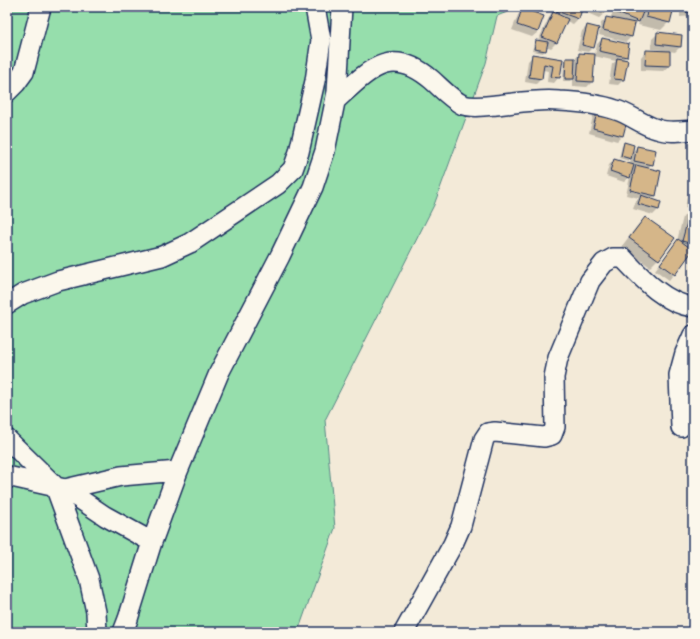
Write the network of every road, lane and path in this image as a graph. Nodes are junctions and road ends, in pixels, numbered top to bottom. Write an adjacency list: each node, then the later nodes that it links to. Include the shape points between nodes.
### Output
1 (41, 7): 4 (street, via 24,72)
2 (315, 7): 7 (street, via 321,40 313,88 293,169 278,184 190,243 162,256 58,282 23,294)
3 (342, 7): 5 (street)
4 (7, 92)
5 (335, 101): 6 (street, via 365,73 377,66 391,63 407,64 421,71 463,105 558,101 618,110 658,130); 12 (street, via 325,151 313,187 219,373)
6 (693, 130)
7 (7, 304)
8 (693, 307): 18 (street, via 674,300 649,285 623,258 612,258 604,263 590,281 558,358 554,377 555,427 552,434 544,438 488,433 484,439 461,526)
9 (693, 335): 10 (street, via 679,375)
10 (681, 427)
11 (7, 439): 14 (street)
12 (178, 471): 14 (street, via 121,476); 15 (street)
13 (7, 476): 14 (street)
14 (60, 487): 15 (street); 16 (street, via 88,579 96,612)
15 (152, 542): 17 (street)
16 (97, 632)
17 (123, 632)
18 (404, 632)

